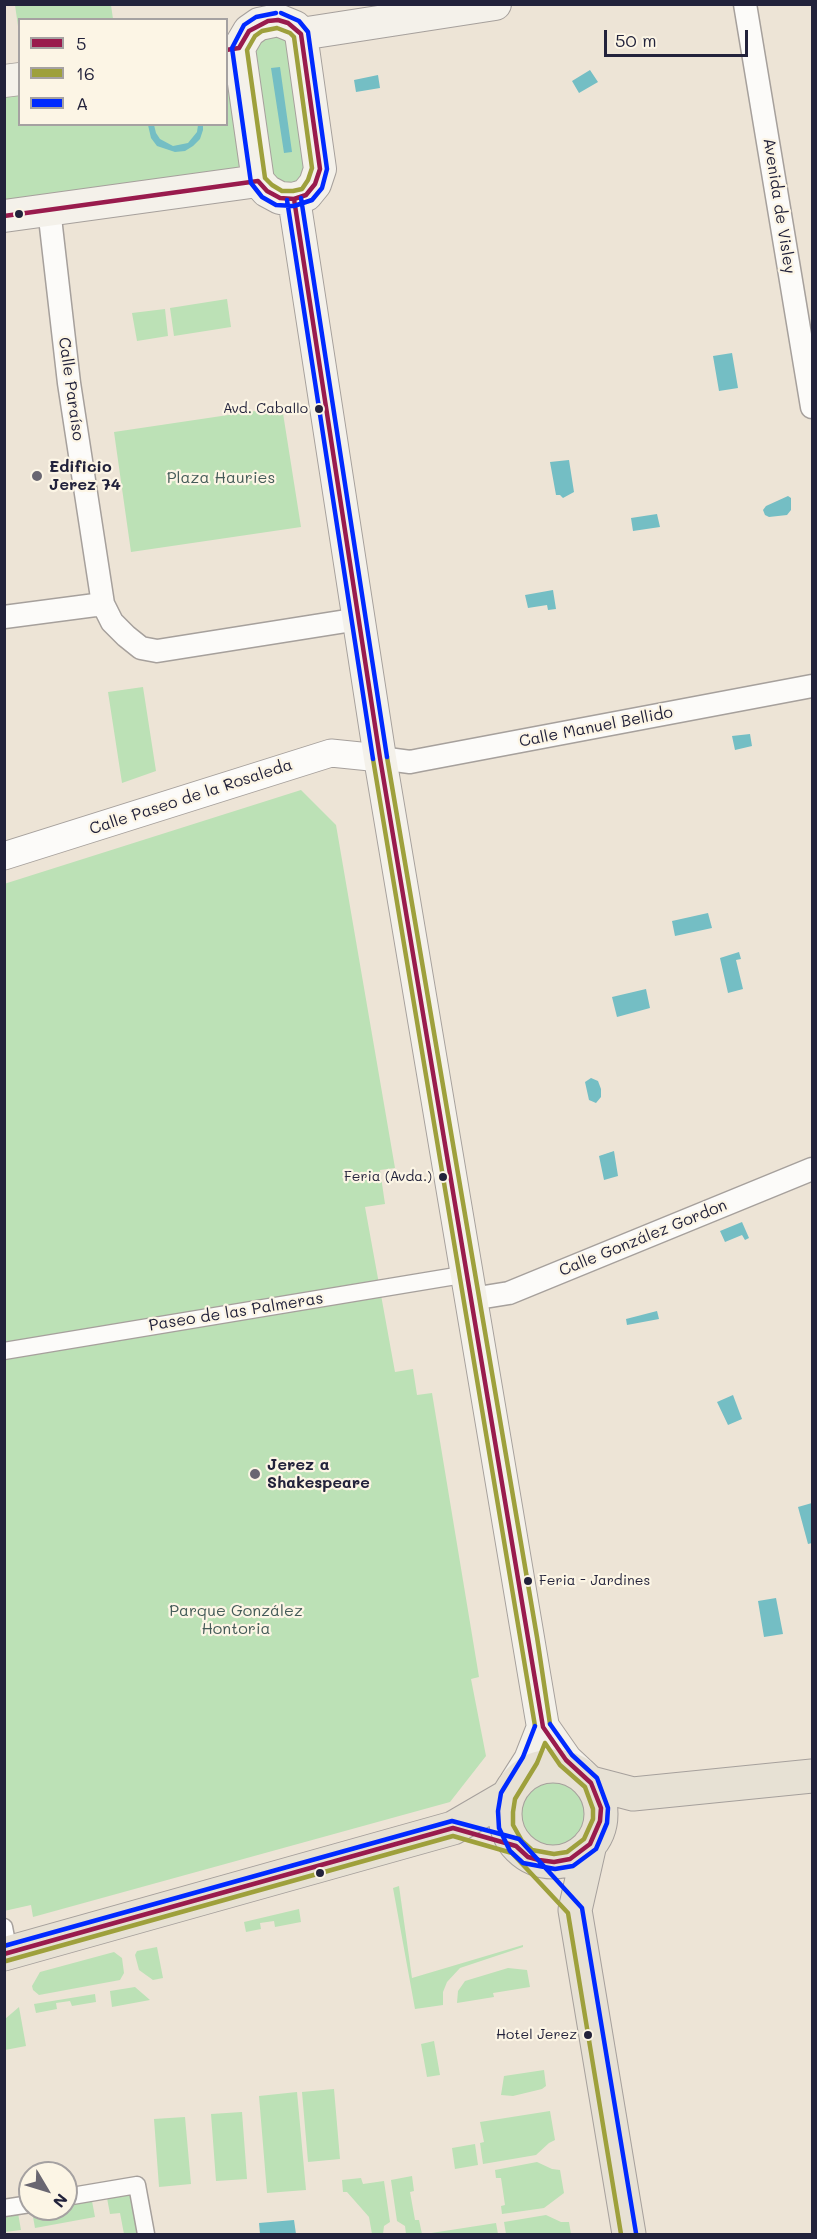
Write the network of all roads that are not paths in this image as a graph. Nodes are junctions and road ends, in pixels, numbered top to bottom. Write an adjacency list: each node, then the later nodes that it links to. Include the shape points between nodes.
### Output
1 (495, 4): 4 (main road)
2 (745, 4): 10 (street, Avenida de Visley)
3 (267, 13): 4 (main road); 5 (main road)
4 (301, 34): 7 (main road, via 320,168 306,195)
5 (233, 49): 6 (main road)
6 (258, 181): 7 (main road, via 280,198); 8 (main road)
7 (294, 199): 13 (main road)
8 (49, 209): 9 (main road); 11 (street, Calle Paraíso, via 69,383)
9 (4, 216)
10 (813, 407)
11 (103, 604): 12 (street); 13 (street, Calle Paraíso, via 112,622 126,636 141,648 157,651)
12 (4, 617)
13 (359, 619): 15 (main road)
14 (813, 686): 15 (street, Calle Manuel Bellido, via 410,762)
15 (380, 758): 16 (street, Calle Paseo de la Rosaleda, via 331,753); 18 (main road)
16 (4, 856)
17 (813, 1169): 18 (street, Calle González Gordon, via 509,1293)
18 (470, 1287): 19 (street, Paseo de las Palmeras); 20 (main road)
19 (4, 1351)
20 (543, 1727): 22 (main road, via 566,1760); 23 (main road, via 530,1760)
21 (813, 1776): 22 (main road, via 633,1794)
22 (586, 1779): 23 (main road, via 559,1766 544,1767 529,1772); 26 (main road, via 601,1808)
23 (512, 1789): 25 (main road); 27 (main road, via 505,1812 506,1827)
24 (813, 1795): 26 (main road, via 635,1814)
25 (453, 1828): 27 (main road); 29 (main road)
26 (593, 1839): 27 (main road, via 570,1859 554,1862); 28 (main road)
27 (522, 1851): 28 (main road)
28 (575, 1910): 32 (main road)
29 (6, 1945)
30 (78, 2195): 31 (street, via 137,2185)
31 (146, 2235)
32 (629, 2235)

